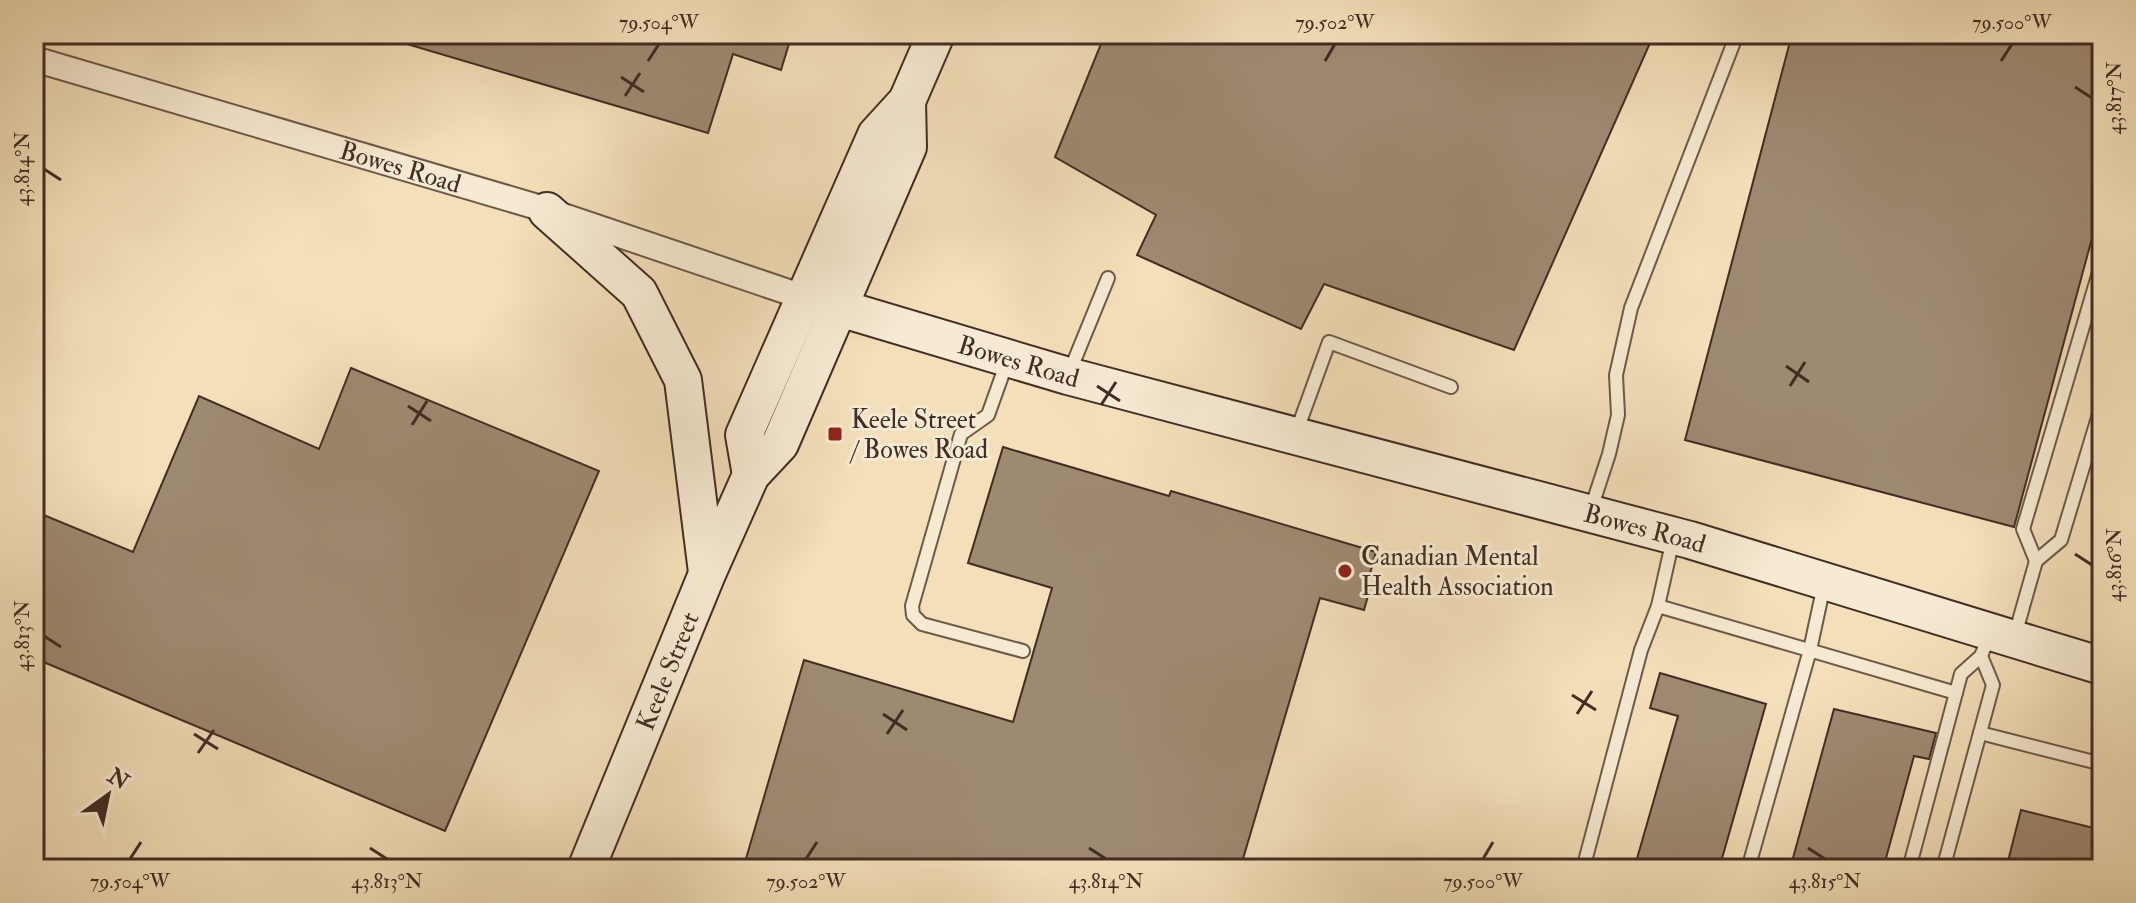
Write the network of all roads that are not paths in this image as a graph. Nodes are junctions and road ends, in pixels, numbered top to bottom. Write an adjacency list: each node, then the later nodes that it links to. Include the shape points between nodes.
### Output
1 (936, 34): 7 (main road, Keele Street, via 907,101 908,147)
2 (1737, 34): 13 (lane, via 1631,308 1616,375 1618,415)
3 (34, 59): 4 (street, Bowes Road)
4 (547, 211): 7 (street, Bowes Road); 16 (main road, via 639,293 683,380)
5 (2102, 262): 15 (lane, via 2023,529)
6 (1108, 278): 9 (lane)
7 (822, 304): 8 (main road, Bowes Road); 16 (main road, Keele Street, via 780,444 751,475)
8 (1009, 356): 9 (main road, Bowes Road); 21 (lane, via 988,415 961,434 912,606 922,624)
9 (1068, 376): 12 (main road, Bowes Road)
10 (1451, 387): 12 (lane, via 1329,342)
11 (2102, 404): 15 (lane, via 2061,540)
12 (1295, 436): 13 (main road, Bowes Road)
13 (1590, 514): 14 (main road, Bowes Road)
14 (1673, 536): 17 (main road, Bowes Road); 18 (lane)
15 (2036, 561): 19 (lane)
16 (707, 574): 26 (main road, Keele Street)
17 (1825, 582): 19 (main road, Bowes Road); 20 (lane)
18 (1658, 606): 20 (lane); 27 (lane, via 1641,650)
19 (1995, 642): 22 (main road, Bowes Road); 23 (lane, via 1961,674); 24 (lane, via 1993,685)
20 (1810, 650): 23 (lane); 28 (lane)
21 (1023, 651)
22 (2102, 666)
23 (1956, 693): 29 (lane)
24 (1980, 733): 25 (lane); 30 (lane)
25 (2102, 764)
26 (586, 869)
27 (1583, 869)
28 (1748, 869)
29 (1909, 869)
30 (1943, 869)

